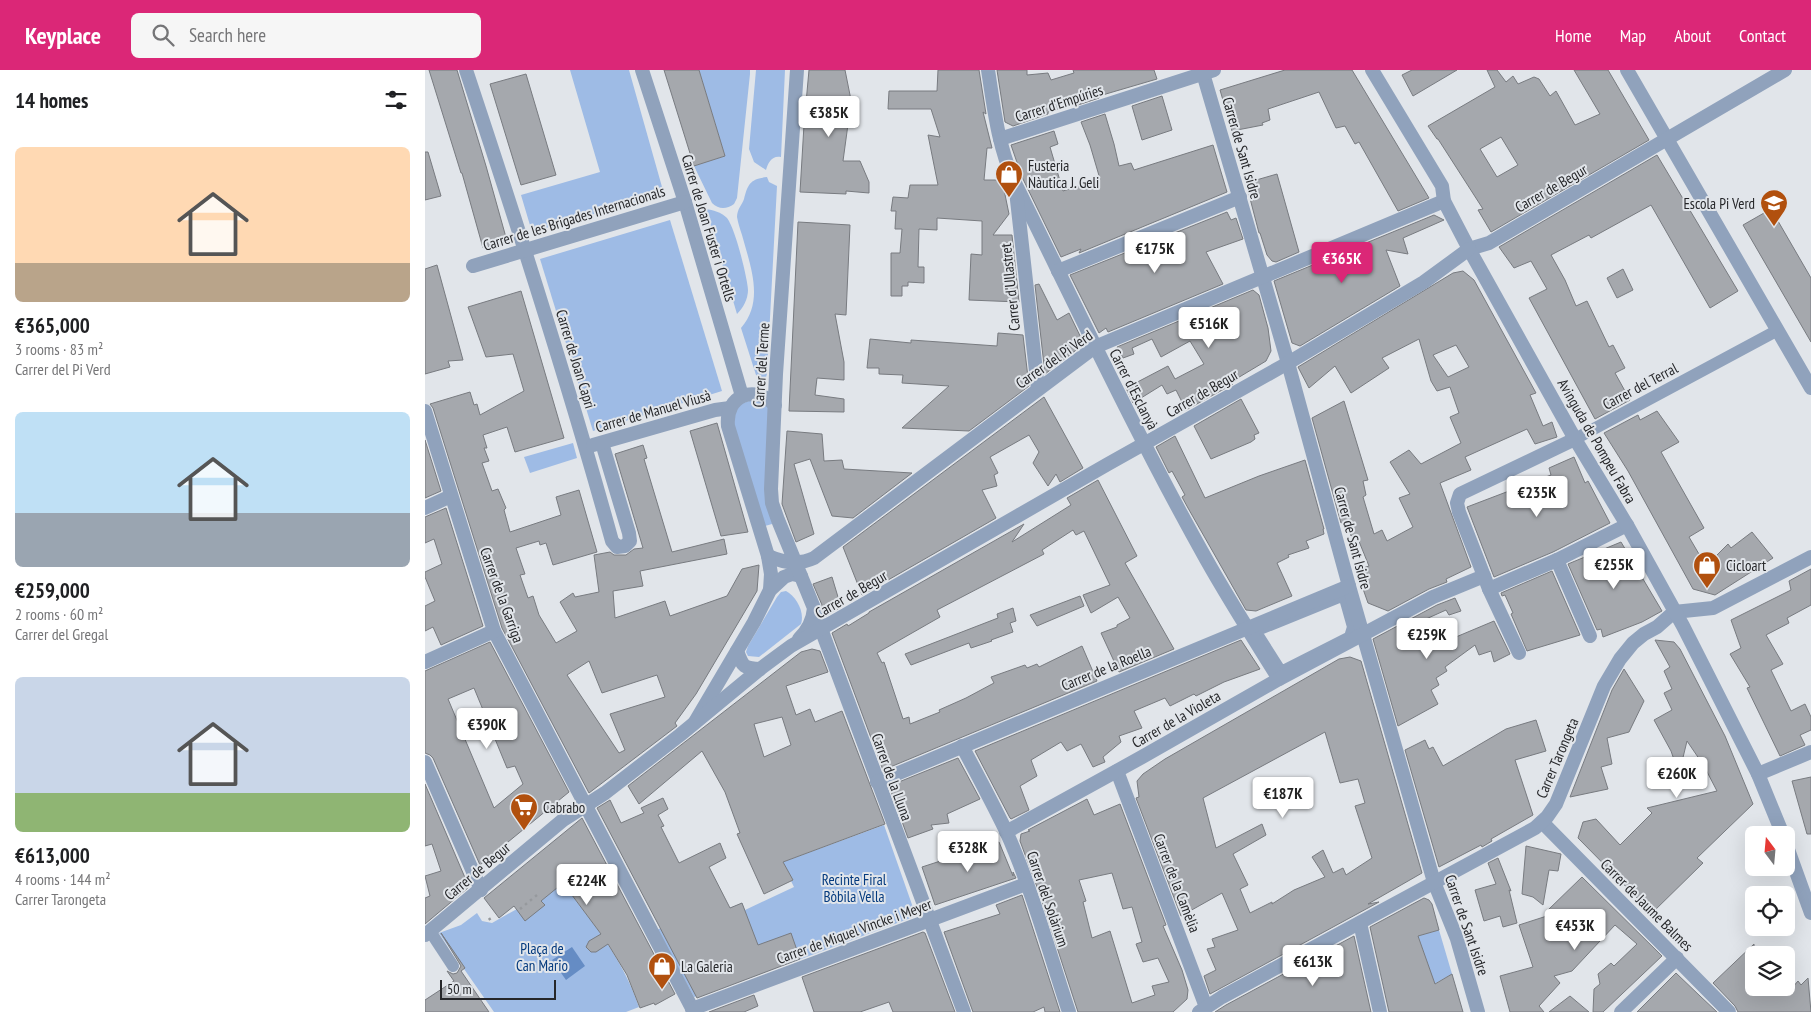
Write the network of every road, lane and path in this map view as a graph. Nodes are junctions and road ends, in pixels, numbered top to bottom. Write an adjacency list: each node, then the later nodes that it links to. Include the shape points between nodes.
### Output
1 (466, 70): 16 (street, Carrer de Joan Capri)
2 (642, 70): 14 (street, Carrer de Joan Fuster i Ortells)
3 (797, 70): 26 (street, Carrer del Terme)
4 (988, 70): 9 (street, Carrer d'Esclanyà)
5 (1372, 70): 13 (street, Avinguda de Pompeu Fabra, via 1443,186)
6 (1627, 70): 10 (street)
7 (1785, 70): 10 (street, Carrer de Begur)
8 (1207, 71): 9 (street, Carrer d'Empúries); 12 (street, Carrer de Sant Isidre)
9 (1000, 139): 11 (street, Carrer d'Esclanyà)
10 (1667, 139): 15 (street, Carrer de Begur, via 1489,243); 20 (street)
11 (1015, 182): 18 (street, Carrer d'Esclanyà); 24 (street, Carrer d'Ullastret)
12 (1240, 197): 18 (street); 19 (street, Carrer de Sant Isidre)
13 (1445, 201): 15 (street, Avinguda de Pompeu Fabra); 19 (street, Carrer del Pi Verd)
14 (685, 202): 16 (street, Carrer de les Brigades Internacionals); 25 (street, Carrer de Joan Fuster i Ortells)
15 (1469, 249): 22 (street, Carrer de Begur, via 1424,282); 29 (street, Avinguda de Pompeu Fabra)
16 (526, 250): 17 (street, Carrer de les Brigades Internacionals); 32 (street, Carrer de Joan Capri)
17 (473, 266)
18 (1058, 271): 21 (street, Carrer d'Esclanyà)
19 (1263, 277): 21 (street, Carrer del Pi Verd); 22 (street, Carrer de Sant Isidre)
20 (1778, 330): 23 (street); 29 (street, Carrer del Terral)
21 (1095, 347): 24 (street, Carrer del Pi Verd); 31 (street, Carrer d'Esclanyà)
22 (1288, 362): 31 (street, Carrer de Begur); 43 (street, Carrer de Sant Isidre)
23 (1811, 388)
24 (1038, 389): 39 (street, Carrer del Pi Verd, via 814,558)
25 (742, 396): 26 (street, via 761,395); 27 (street)
26 (775, 405): 39 (street, Carrer del Terme, via 772,503)
27 (730, 408): 30 (street, Carrer de Manuel Viusà); 36 (street, via 728,426)
28 (425, 411): 33 (street, Carrer de la Garriga)
29 (1575, 439): 35 (street, Avinguda de Pompeu Fabra); 41 (street, Carrer del Terral, via 1460,494 1459,512)
30 (602, 443): 32 (street, Carrer de Manuel Viusà); 32 (street, Carrer de Joan Capri, via 629,534 630,541 625,546 617,547 612,541)
31 (1144, 444): 46 (street, Carrer d'Esclanyà); 47 (street, Carrer de Begur)
32 (586, 448)
33 (451, 496): 34 (street); 48 (street, Carrer de la Garriga)
34 (425, 508)
35 (1627, 525): 38 (street, Carrer de la Violeta); 45 (street, Avinguda de Pompeu Fabra)
36 (768, 556): 39 (street); 42 (street)
37 (1811, 557): 45 (street, via 1713,608)
38 (1557, 560): 41 (street, Carrer de la Violeta); 50 (street)
39 (795, 563): 40 (street, Carrer del Terme)
40 (801, 576): 42 (street, Carrer de Begur, via 792,574 784,577); 44 (street, Carrer del Terme)
41 (1487, 582): 49 (street, Carrer de la Violeta, via 1433,597); 53 (street)
42 (770, 590): 52 (street, Carrer de Begur)
43 (1346, 590): 43 (street, via 1353,627 1350,637 1281,672 1255,631); 46 (street, Carrer de la Roella); 49 (street, Carrer de Sant Isidre)
44 (814, 608): 47 (street, Carrer de la Lluna); 51 (street, via 807,630)
45 (1674, 612): 62 (street, Avinguda de Pompeu Fabra); 65 (street, Carrer Tarongeta, via 1633,643 1620,660 1604,686 1556,804)
46 (1247, 628): 56 (street, Carrer d'Esclanyà); 58 (street, Carrer de la Roella)
47 (820, 630): 51 (street, Carrer de Begur); 63 (street, Carrer de la Lluna)
48 (494, 631): 54 (street); 64 (street, Carrer de la Garriga)
49 (1363, 635): 56 (street, Carrer de la Violeta); 69 (street, Carrer de Sant Isidre)
50 (1590, 636)
51 (791, 646): 55 (street, Carrer de Begur)
52 (737, 651): 55 (street, via 741,664 746,668); 57 (street, Carrer de Begur)
53 (1519, 653)
54 (425, 662)
55 (760, 669): 57 (street, Carrer de Begur)
56 (1279, 679): 61 (street, Carrer de la Violeta)
57 (694, 723): 64 (street, Carrer de Begur)
58 (962, 746): 63 (street, Carrer de la Roella); 67 (street, Carrer del Solàrium)
59 (1811, 752): 62 (street)
60 (425, 762): 71 (street)
61 (1117, 771): 67 (street, Carrer de la Violeta); 82 (street, Carrer de la Camèlia)
62 (1758, 774): 66 (street, Avinguda de Pompeu Fabra)
63 (877, 782): 76 (street, Carrer de la Lluna)
64 (585, 806): 71 (street, Carrer de Begur, via 563,820); 83 (street)
65 (1542, 822): 69 (street, Carrer Tarongeta); 80 (street, Carrer de Jaume Balmes)
66 (1779, 826)
67 (1006, 832): 70 (street, Carrer del Solàrium)
68 (1795, 868): 74 (street)
69 (1434, 882): 78 (street, Carrer Tarongeta); 87 (street, Carrer de Sant Isidre, via 1457,939)
70 (1026, 884): 76 (street, Carrer de Miquel Vincke i Meyer); 85 (street, Carrer del Solàrium)
71 (481, 890): 79 (street, Carrer de Begur)
72 (537, 895): 73 (path)
73 (520, 909)
74 (1811, 912)
75 (489, 918): 77 (path)
76 (929, 921): 83 (street, Carrer de Miquel Vincke i Meyer); 84 (street, Carrer de la Lluna)
77 (492, 923)
78 (1360, 923): 82 (street, Carrer Tarongeta); 86 (street)
79 (427, 933): 81 (street)
80 (1677, 958): 88 (street); 89 (street, Carrer de Jaume Balmes)
81 (453, 966)
82 (1202, 1009)
83 (693, 1010)
84 (963, 1012)
85 (1069, 1012)
86 (1380, 1012)
87 (1478, 1012)
88 (1621, 1012)
89 (1729, 1012)

